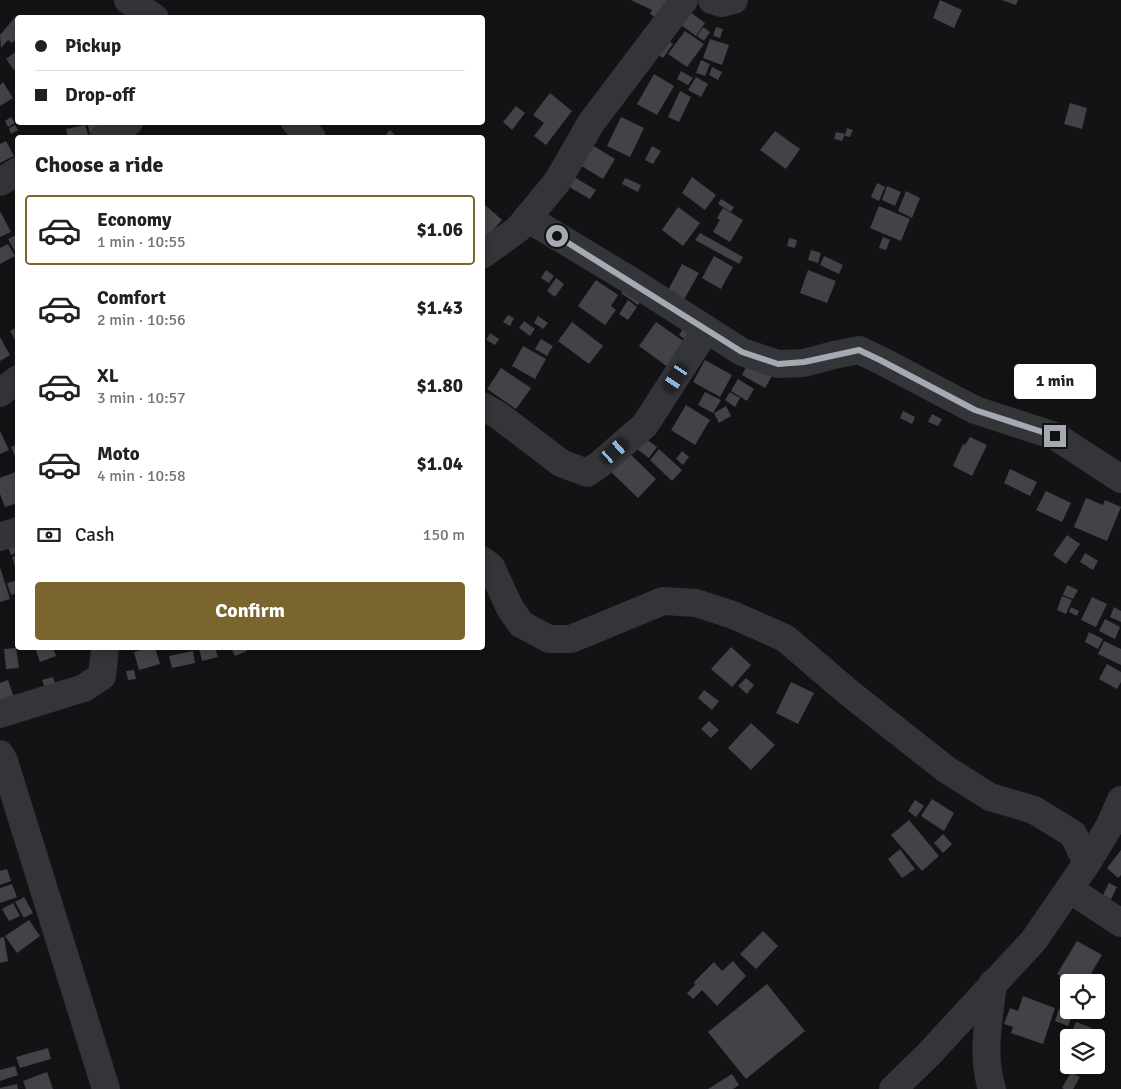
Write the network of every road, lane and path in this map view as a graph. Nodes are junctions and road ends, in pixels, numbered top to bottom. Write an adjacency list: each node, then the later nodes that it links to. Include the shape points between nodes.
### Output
1 (128, 0): 5 (street)
2 (684, 0): 12 (street, via 591,123 556,182)
3 (712, 0): 4 (street, via 722,3)
4 (734, 0)
5 (150, 15)
6 (126, 125): 8 (street)
7 (298, 125): 9 (street)
8 (110, 135)
9 (309, 135)
10 (15, 173): 11 (street)
11 (0, 182)
12 (526, 218): 13 (street, via 518,229); 14 (street)
13 (485, 253)
14 (706, 330): 17 (street, via 645,425 587,473 561,463); 18 (street, via 742,352 778,364 859,350 975,410 1055,436)
15 (15, 381): 16 (street)
16 (0, 393)
17 (485, 408)
18 (1121, 479)
19 (15, 532): 20 (street)
20 (0, 537)
21 (485, 562): 26 (street, via 491,567 521,624 549,639 571,639 663,601 696,603 733,615 784,638 947,770 990,797 1034,810 1073,834)
22 (105, 650): 23 (street, via 102,676 84,688)
23 (0, 714)
24 (0, 754): 30 (street)
25 (1121, 800): 26 (street, via 1110,826)
26 (1087, 863): 27 (street)
27 (1069, 889): 28 (street); 29 (street, via 1034,940)
28 (1121, 923)
29 (993, 983): 31 (street); 32 (street, via 986,1040)
30 (106, 1089)
31 (894, 1089)
32 (992, 1089)

